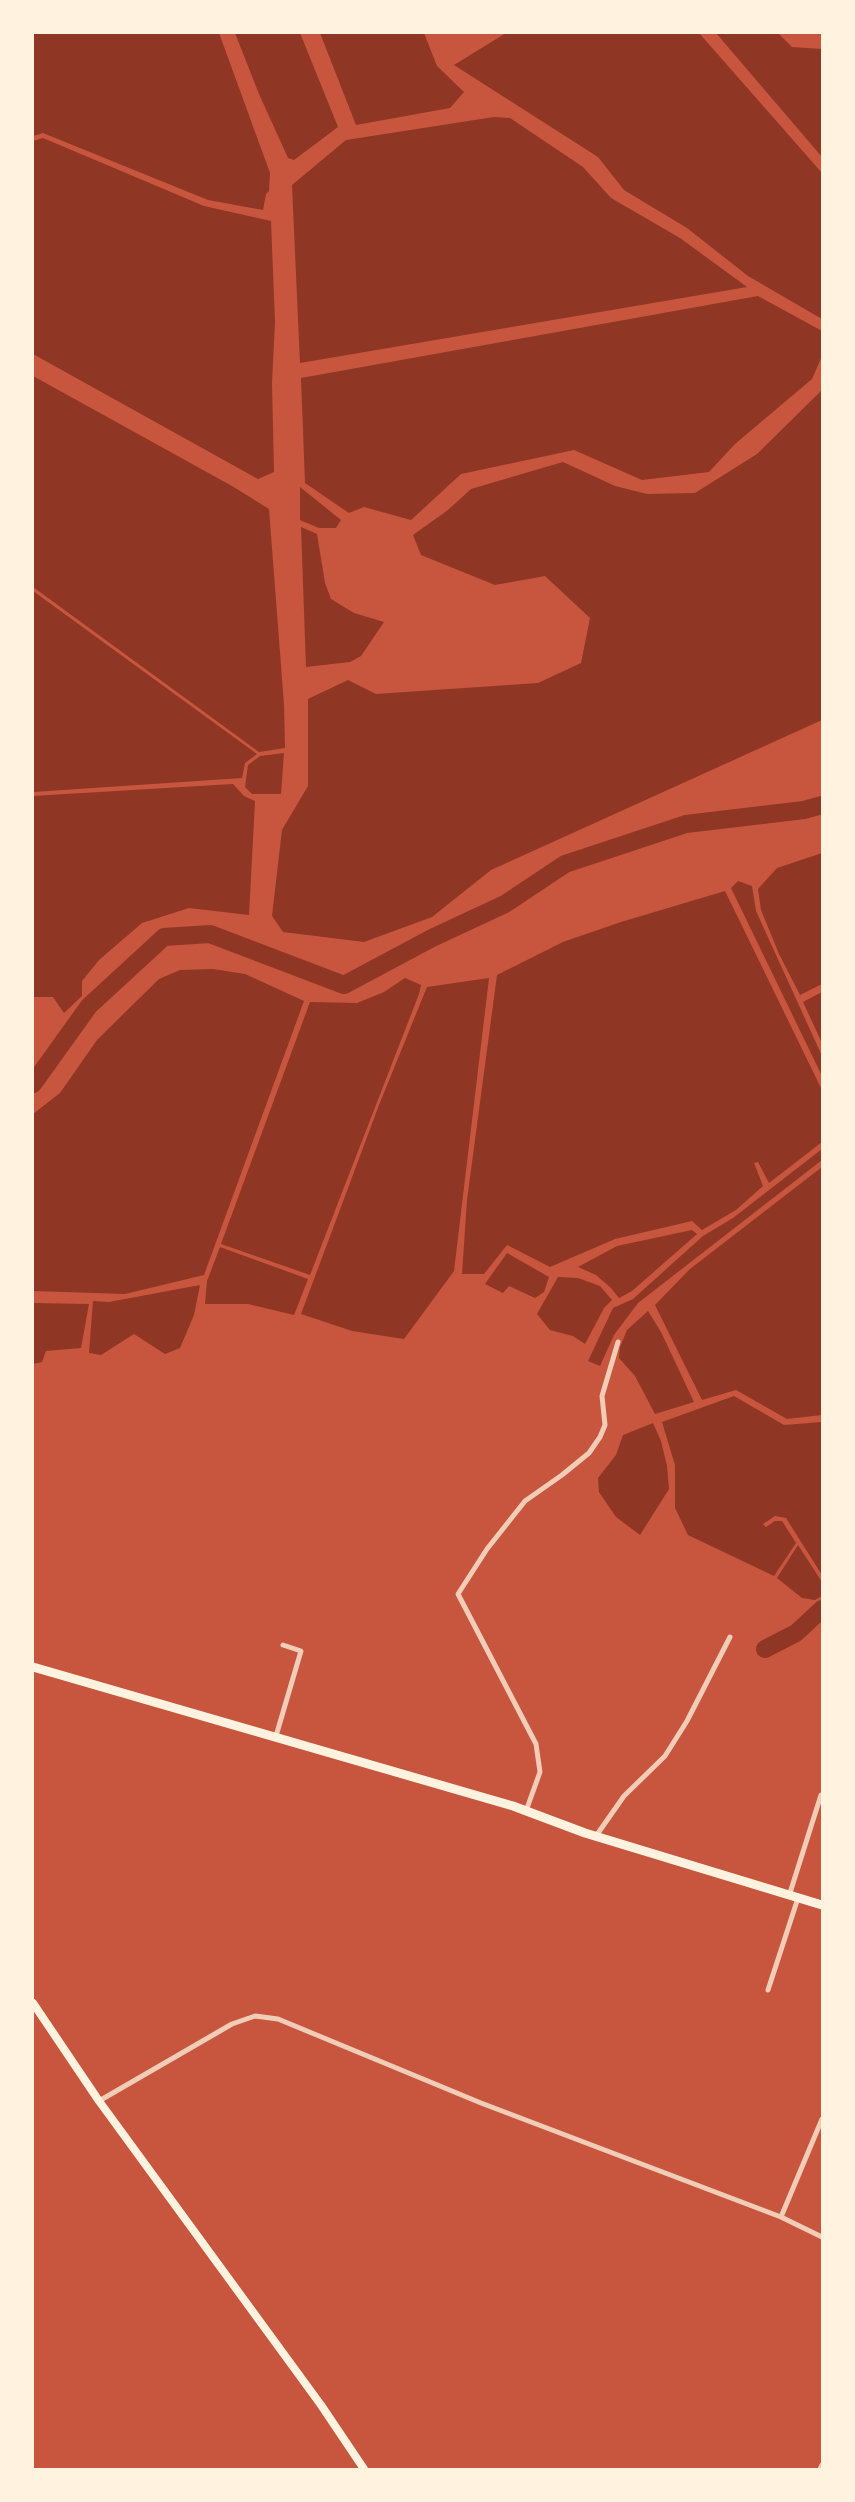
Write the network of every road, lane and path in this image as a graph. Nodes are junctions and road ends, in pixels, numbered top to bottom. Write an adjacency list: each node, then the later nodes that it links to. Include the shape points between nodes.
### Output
1 (618, 1342): 7 (street, via 602,1396 605,1425 600,1437 589,1453 525,1501 458,1593 536,1744 540,1772)
2 (730, 1637): 8 (street, via 665,1756 624,1796)
3 (283, 1645): 5 (street, via 301,1651)
4 (33, 1667): 5 (main road)
5 (276, 1736): 7 (main road)
6 (821, 1795): 9 (street)
7 (526, 1811): 8 (main road)
8 (596, 1836): 9 (main road)
9 (794, 1897): 10 (main road); 11 (street)
10 (822, 1905)
11 (768, 1990)
12 (34, 2007): 13 (main road)
13 (99, 2100): 15 (street, via 232,2024 255,2016 278,2019 481,2103); 17 (main road)
14 (822, 2120): 15 (street)
15 (782, 2217): 16 (street)
16 (822, 2237)
17 (364, 2469)

